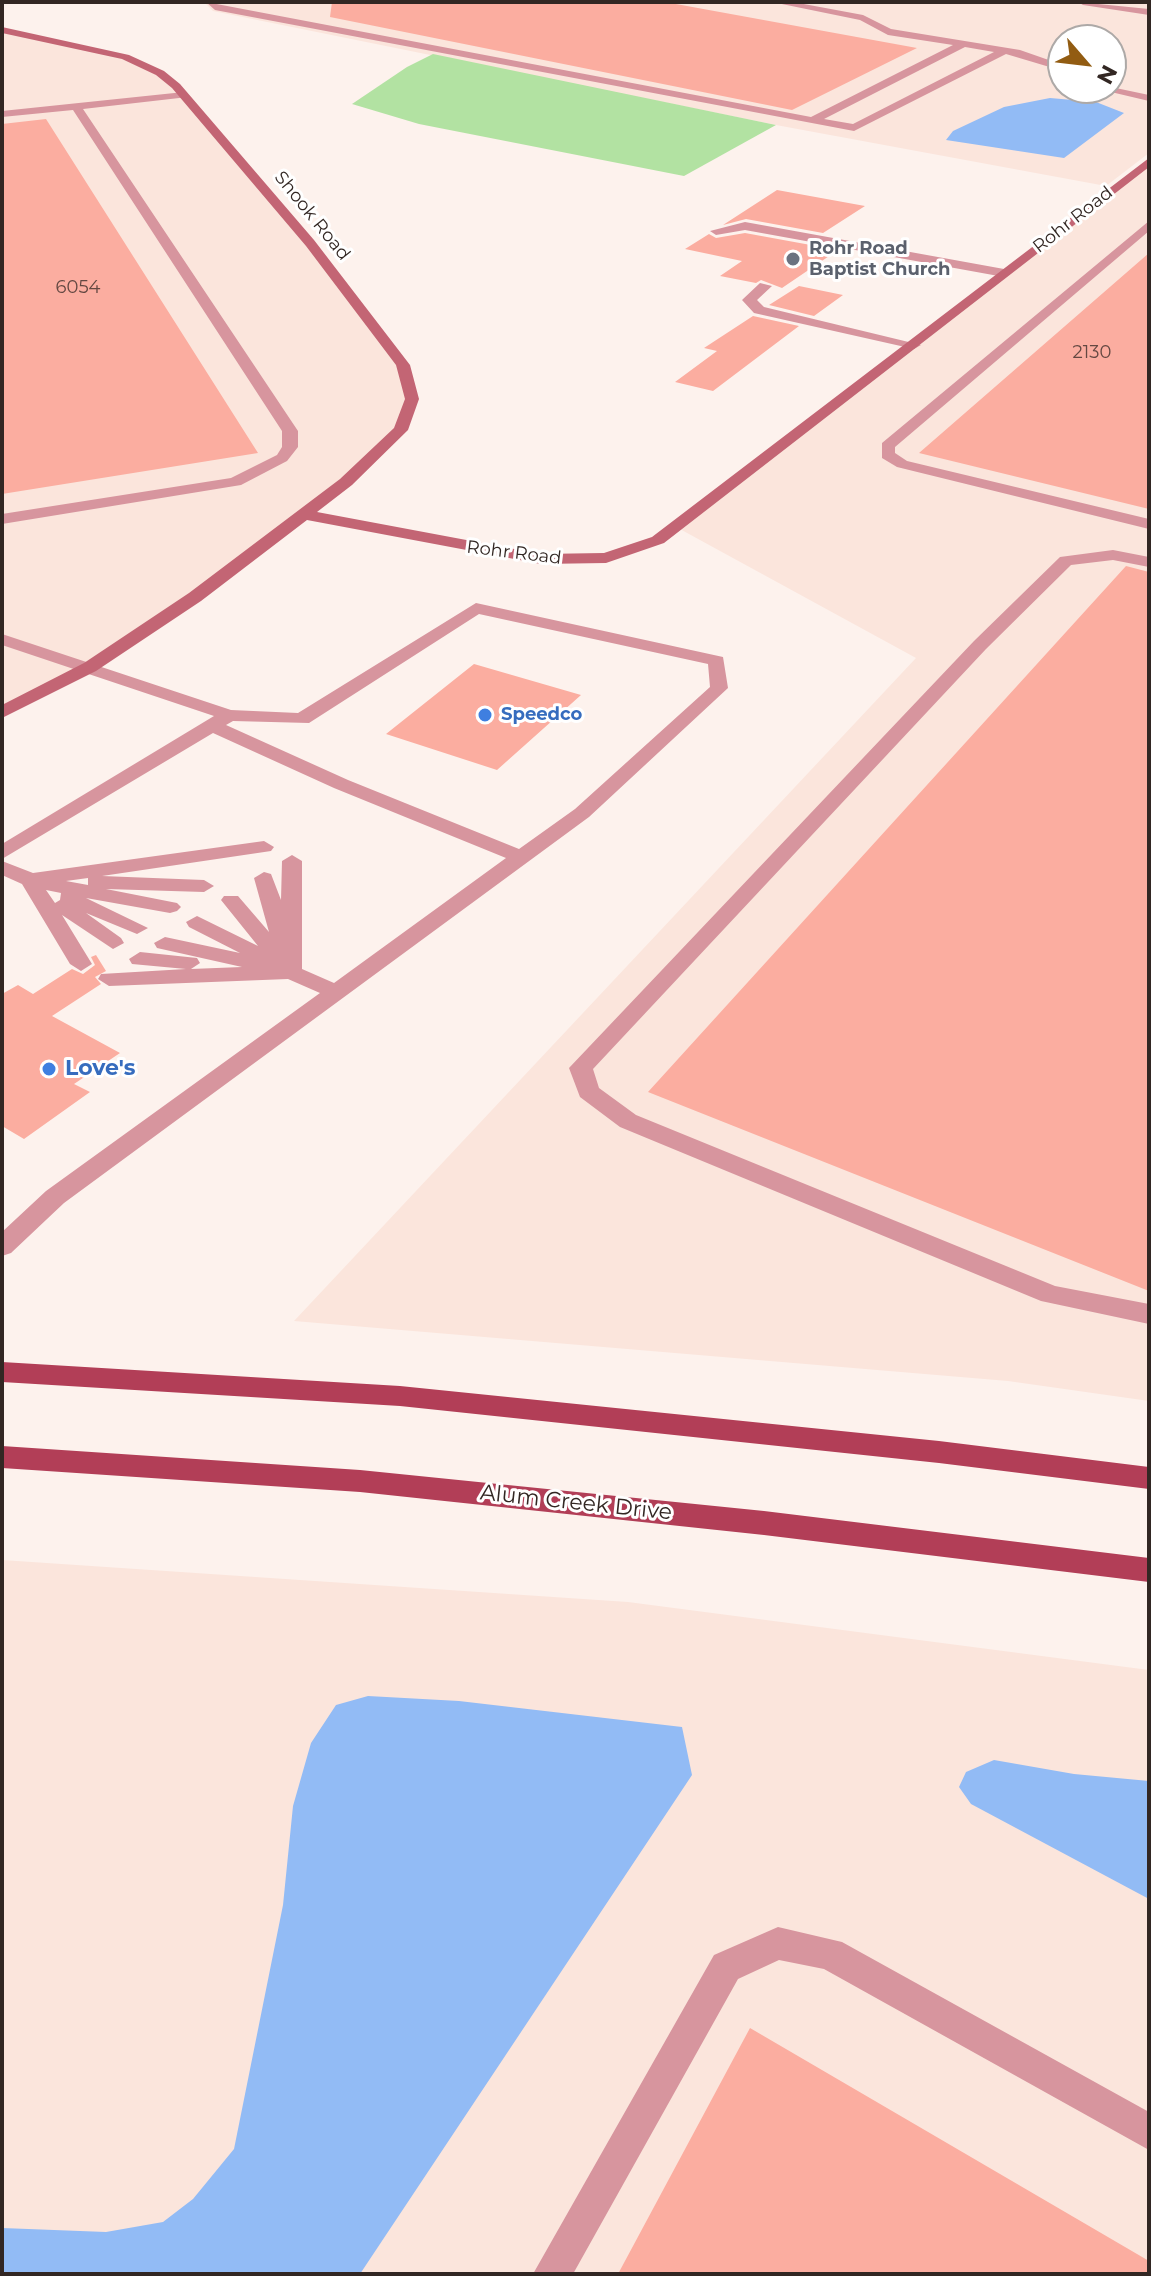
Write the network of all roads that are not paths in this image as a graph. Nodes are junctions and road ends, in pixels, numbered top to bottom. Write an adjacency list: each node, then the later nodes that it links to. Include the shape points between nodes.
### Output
1 (211, 2): 14 (lane, via 215,7)
2 (777, 2): 6 (lane, via 863,18 888,32)
3 (1083, 2): 4 (lane)
4 (1149, 12)
5 (2, 30): 10 (street, Shook Road, via 125,57 160,73)
6 (964, 44): 7 (lane); 14 (lane)
7 (1004, 51): 8 (lane); 14 (lane, via 854,128)
8 (1047, 63)
9 (1127, 94): 11 (lane)
10 (184, 95): 12 (lane); 21 (street, Shook Road, via 310,243 403,365 410,386 410,411 400,430 366,466)
11 (1149, 98)
12 (76, 106): 13 (lane); 22 (lane, via 290,431 290,447 282,458 235,482)
13 (2, 114)
14 (813, 120)
15 (1149, 161): 18 (street, Rohr Road)
16 (1149, 225): 23 (lane, via 887,446 887,455 902,464)
17 (716, 231): 18 (lane, via 745,226)
18 (1004, 273): 20 (street, Rohr Road)
19 (765, 286): 20 (lane, via 749,300 771,315)
20 (914, 345): 21 (street, Rohr Road, via 678,528 621,554 572,560 518,557)
21 (302, 514): 26 (street, via 195,597)
22 (2, 519)
23 (1149, 524)
24 (1149, 562): 50 (lane, via 1113,555 1066,561 980,645 581,1068 588,1092 628,1121 1050,1294)
25 (2, 639): 26 (lane)
26 (90, 667): 27 (street); 28 (lane)
27 (2, 712)
28 (220, 720): 30 (lane); 31 (lane, via 341,784); 31 (lane, via 302,719 476,608 717,661 719,688 582,813)
29 (264, 847): 36 (lane)
30 (2, 853)
31 (523, 858): 48 (lane)
32 (292, 861): 46 (lane)
33 (237, 865): 36 (lane)
34 (2, 867): 36 (lane)
35 (264, 878): 46 (lane)
36 (30, 880): 37 (lane); 39 (lane); 41 (lane); 42 (lane); 45 (lane)
37 (204, 886)
38 (231, 900): 46 (lane)
39 (170, 907)
40 (197, 922): 46 (lane)
41 (137, 928)
42 (113, 943)
43 (165, 943): 46 (lane)
44 (140, 959): 46 (lane)
45 (81, 964)
46 (291, 972): 47 (lane); 48 (lane)
47 (109, 979)
48 (337, 993): 49 (lane, via 55,1197)
49 (2, 1247)
50 (1149, 1314)
51 (2, 1372): 53 (main road, via 400,1396)
52 (2, 1457): 54 (main road, Alum Creek Drive, via 360,1481)
53 (1149, 1478)
54 (1149, 1570)
55 (1149, 2132): 56 (lane, via 830,1954 778,1943 726,1967)
56 (552, 2274)

